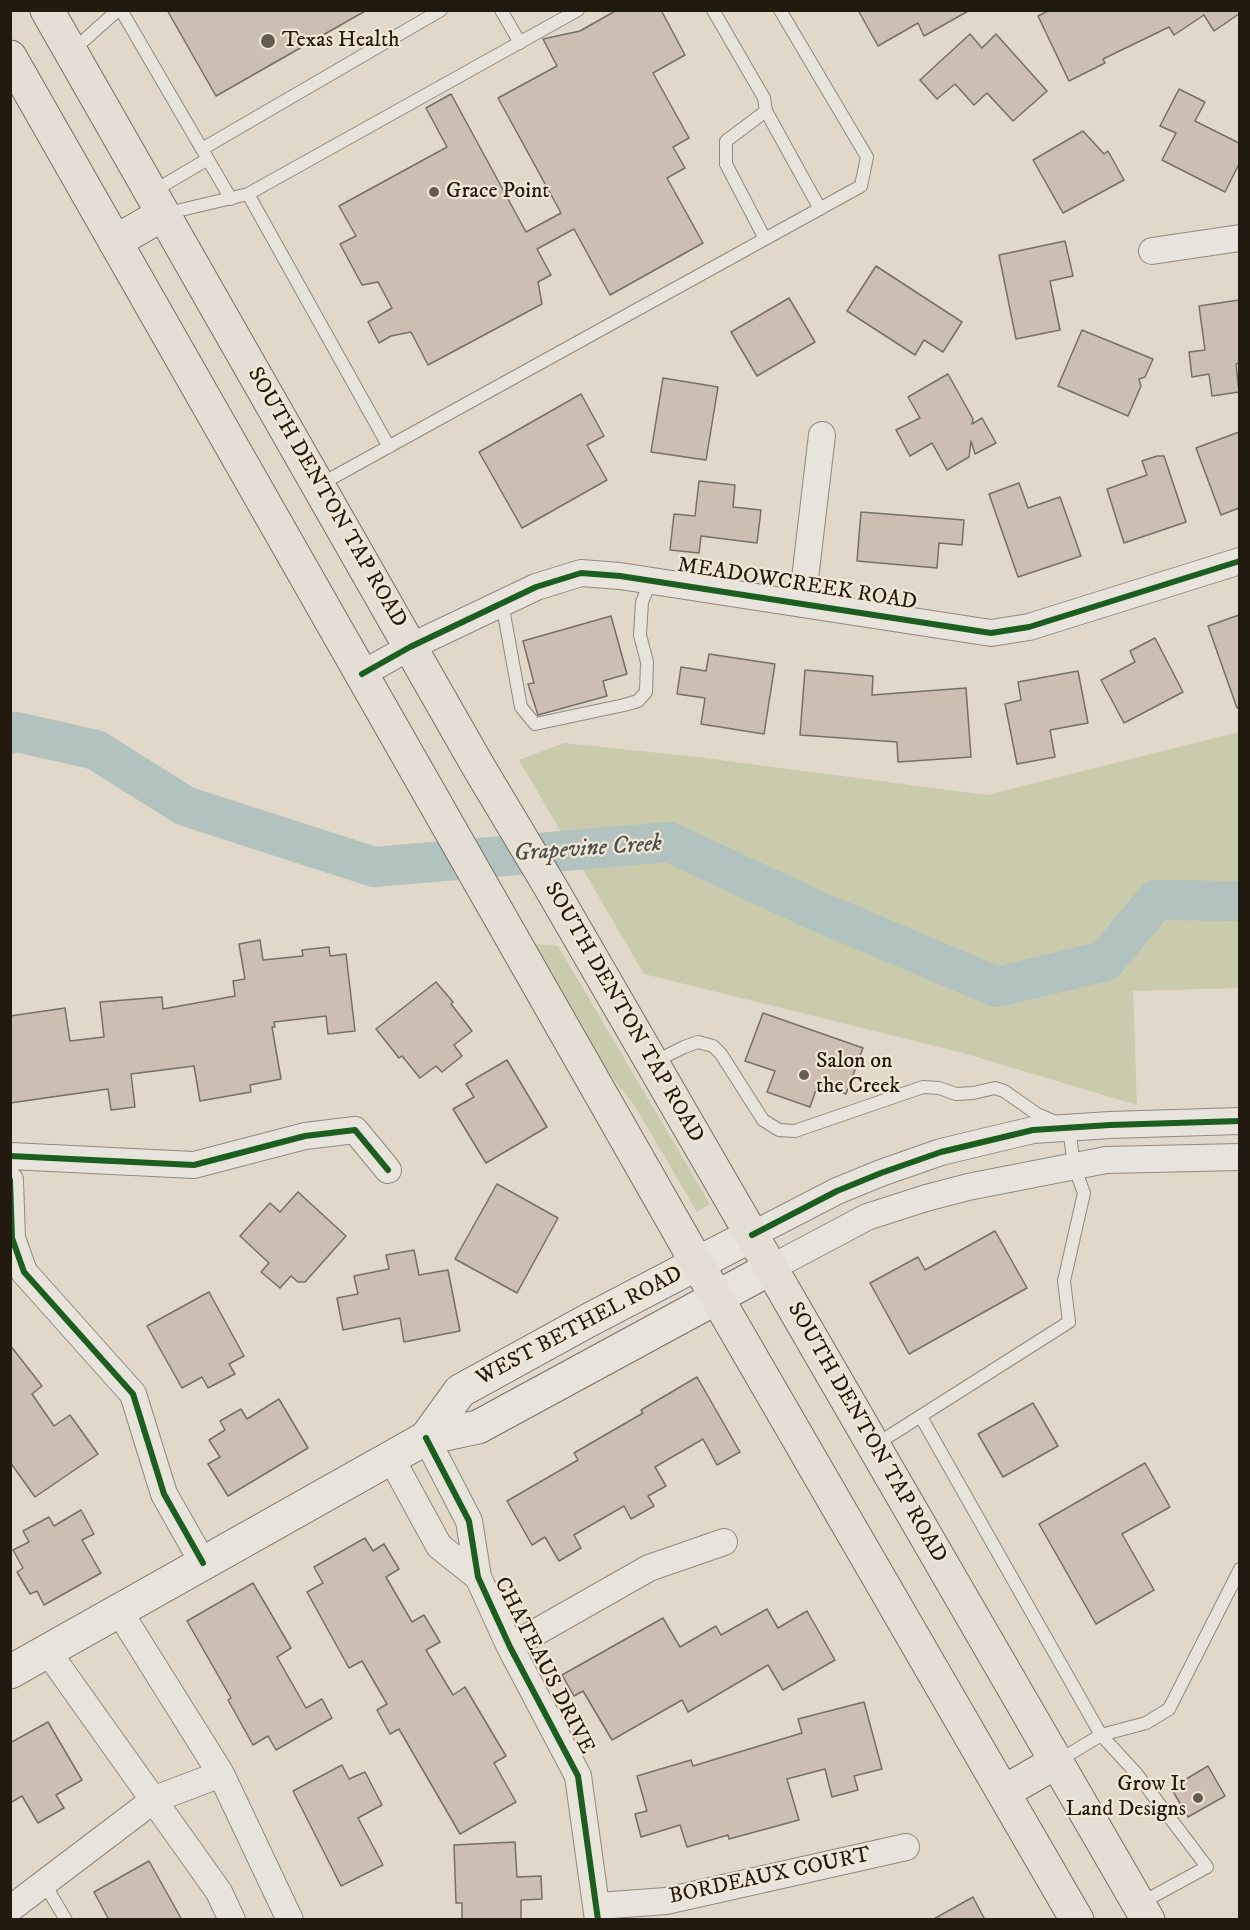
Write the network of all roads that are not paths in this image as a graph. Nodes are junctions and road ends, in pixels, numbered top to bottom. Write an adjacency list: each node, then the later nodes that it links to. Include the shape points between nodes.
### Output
1 (47, 10): 9 (main road, SOUTH DENTON TAP ROAD)
2 (120, 10): 9 (lane); 12 (lane)
3 (441, 10): 12 (lane)
4 (501, 10): 8 (lane)
5 (578, 10): 8 (lane)
6 (713, 10): 11 (lane, via 764,98)
7 (780, 10): 16 (lane, via 867,157 861,186)
8 (520, 43): 13 (lane)
9 (71, 52): 15 (main road, SOUTH DENTON TAP ROAD)
10 (10, 57): 19 (main road)
11 (766, 111): 16 (lane); 18 (lane, via 726,141 726,164)
12 (205, 154): 14 (lane); 15 (lane)
13 (248, 194): 14 (lane); 22 (lane)
14 (231, 199): 15 (lane)
15 (157, 203): 19 (main road); 23 (main road, SOUTH DENTON TAP ROAD)
16 (820, 208): 18 (lane)
17 (1239, 238): 20 (street)
18 (765, 239): 22 (lane)
19 (115, 242): 29 (main road)
20 (1152, 251)
21 (822, 435): 27 (street)
22 (388, 447): 23 (lane)
23 (318, 486): 28 (main road, SOUTH DENTON TAP ROAD)
24 (1239, 561): 27 (street, MEADOWCREEK ROAD, via 1029,627 991,633)
25 (651, 580): 26 (street, MEADOWCREEK ROAD, via 581,573); 26 (lane, via 642,602 640,635 646,662 646,692 638,701 535,724 521,706); 27 (street, MEADOWCREEK ROAD)
26 (502, 603): 28 (street, MEADOWCREEK ROAD)
27 (802, 604)
28 (410, 647): 29 (street, MEADOWCREEK ROAD); 30 (main road, SOUTH DENTON TAP ROAD)
29 (362, 674): 39 (main road)
30 (652, 1063): 32 (lane, via 699,1042 713,1046 763,1120 779,1130 795,1131 923,1087 956,1094 995,1088 1036,1114); 38 (main road, SOUTH DENTON TAP ROAD)
31 (1239, 1121): 32 (street)
32 (1069, 1128): 35 (lane); 38 (street, via 1033,1130 941,1152 837,1191)
33 (10, 1156): 36 (street, via 194,1165 305,1136 355,1130)
34 (1239, 1157): 35 (street, via 1106,1160)
35 (1074, 1166): 40 (street, via 968,1187 867,1217); 42 (lane, via 1084,1193 1064,1281 1069,1322)
36 (388, 1170)
37 (10, 1180): 47 (street, via 12,1238 24,1272 133,1394 164,1494)
38 (752, 1235): 39 (main road, WEST BETHEL ROAD); 40 (main road, SOUTH DENTON TAP ROAD)
39 (698, 1264): 41 (main road); 43 (main road, WEST BETHEL ROAD, via 460,1392)
40 (771, 1268): 41 (main road, WEST BETHEL ROAD); 44 (main road, SOUTH DENTON TAP ROAD)
41 (717, 1298): 43 (main road, WEST BETHEL ROAD, via 478,1427); 57 (main road)
42 (921, 1417): 44 (lane); 54 (lane)
43 (426, 1438): 45 (main road, WEST BETHEL ROAD); 49 (street, CHATEAUS DRIVE, via 469,1521)
44 (874, 1446): 55 (main road, SOUTH DENTON TAP ROAD)
45 (391, 1458): 47 (main road, WEST BETHEL ROAD); 49 (street, CHATEAUS DRIVE, via 439,1546)
46 (724, 1542): 51 (street, via 650,1568)
47 (203, 1563): 50 (main road, WEST BETHEL ROAD)
48 (1239, 1569): 54 (lane, via 1169,1708 1146,1723)
49 (478, 1577): 51 (street, CHATEAUS DRIVE)
50 (119, 1611): 52 (main road, WEST BETHEL ROAD); 56 (street)
51 (510, 1647): 63 (street, CHATEAUS DRIVE, via 578,1776)
52 (48, 1652): 53 (main road, WEST BETHEL ROAD); 58 (street)
53 (10, 1672)
54 (1101, 1735): 55 (lane); 62 (lane, via 1136,1773 1207,1867)
55 (1056, 1762): 57 (main road); 62 (main road, SOUTH DENTON TAP ROAD)
56 (221, 1774): 58 (street); 66 (street)
57 (1004, 1792): 67 (main road)
58 (155, 1799): 60 (street); 65 (street, via 219,1892)
59 (906, 1847): 63 (street, BORDEAUX COURT)
60 (44, 1883): 61 (street); 64 (lane)
61 (10, 1909)
62 (1143, 1912)
63 (598, 1913)
64 (66, 1920)
65 (232, 1920)
66 (290, 1920)
67 (1077, 1920)

